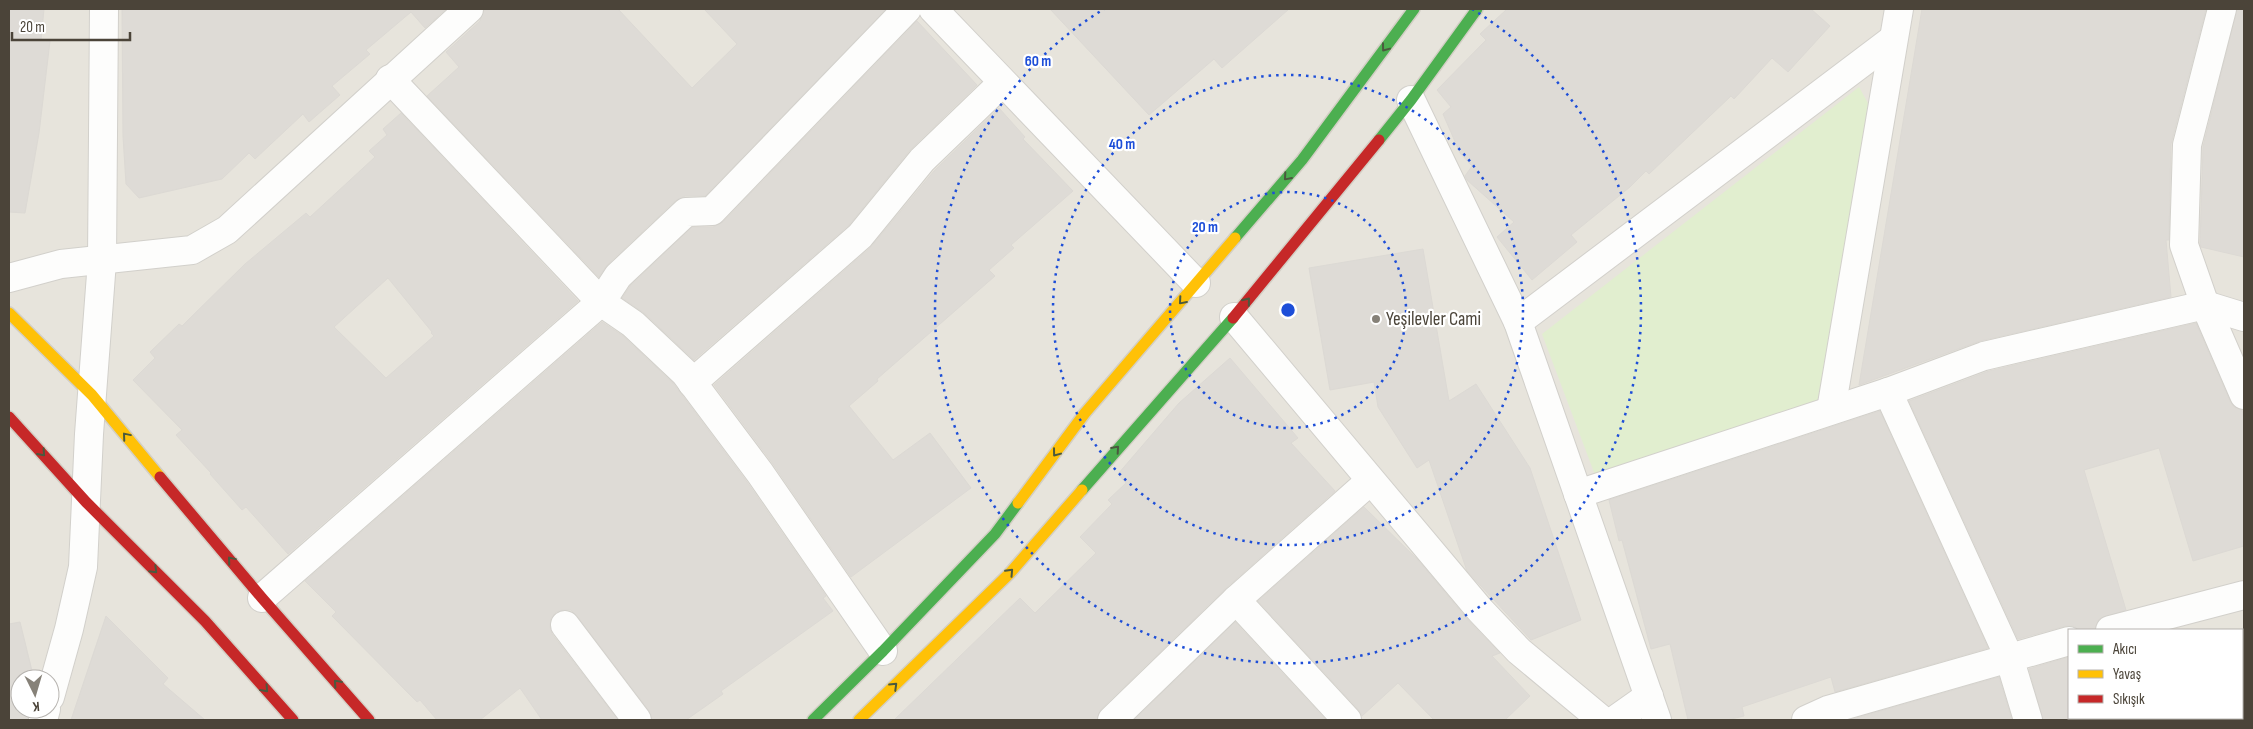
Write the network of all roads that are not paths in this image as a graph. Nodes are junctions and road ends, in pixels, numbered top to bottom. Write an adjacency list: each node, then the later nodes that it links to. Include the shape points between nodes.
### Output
1 (104, 9): 13 (street)
2 (469, 9): 10 (street)
3 (907, 9): 16 (street, via 712,210 686,212 618,276)
4 (932, 9): 11 (street)
5 (1414, 9): 15 (main road, one-way to 15, via 1302,160)
6 (1477, 9): 12 (main road)
7 (1899, 9): 9 (street)
8 (2222, 9): 17 (street, via 2187,145 2184,246)
9 (1892, 40): 21 (street); 26 (street)
10 (390, 80): 13 (street, via 227,230 192,250); 16 (street)
11 (1002, 83): 15 (street); 22 (street, via 922,160 860,236)
12 (1412, 100): 19 (main road, one-way to 12); 21 (street)
13 (102, 261): 14 (street, via 61,264); 25 (street)
14 (9, 278)
15 (1196, 283): 37 (main road, one-way to 37, via 1086,413 995,534)
16 (601, 302): 22 (street, via 633,324); 32 (street)
17 (2205, 305): 20 (street); 23 (street, via 1984,356); 24 (street)
18 (9, 313): 25 (main road)
19 (1234, 317): 28 (street); 47 (main road, one-way to 19, via 1010,573)
20 (2244, 317)
21 (1518, 322): 29 (street)
22 (692, 383): 37 (street, via 760,473)
23 (1888, 392): 26 (street); 38 (street)
24 (2244, 394)
25 (92, 395): 30 (street); 32 (main road, one-way to 25)
26 (1831, 410): 29 (street)
27 (9, 417): 30 (main road, one-way to 30)
28 (1370, 481): 33 (street); 49 (street, via 1518,651)
29 (1578, 494): 40 (street)
30 (86, 502): 39 (street, via 83,567); 43 (main road, one-way to 43, via 205,621)
31 (2244, 595): 35 (street)
32 (262, 598): 44 (main road, one-way to 32)
33 (1236, 600): 41 (street); 48 (street)
34 (565, 625): 45 (street)
35 (2114, 629)
36 (2068, 641): 38 (street)
37 (883, 651): 46 (main road)
38 (2009, 657): 42 (street); 51 (street)
39 (58, 669)
40 (1653, 708): 50 (street)
41 (1127, 715)
42 (1822, 717)
43 (293, 720)
44 (369, 720)
45 (636, 720)
46 (812, 720)
47 (859, 720)
48 (1347, 720)
49 (1602, 720)
50 (1615, 720)
51 (2028, 720)

